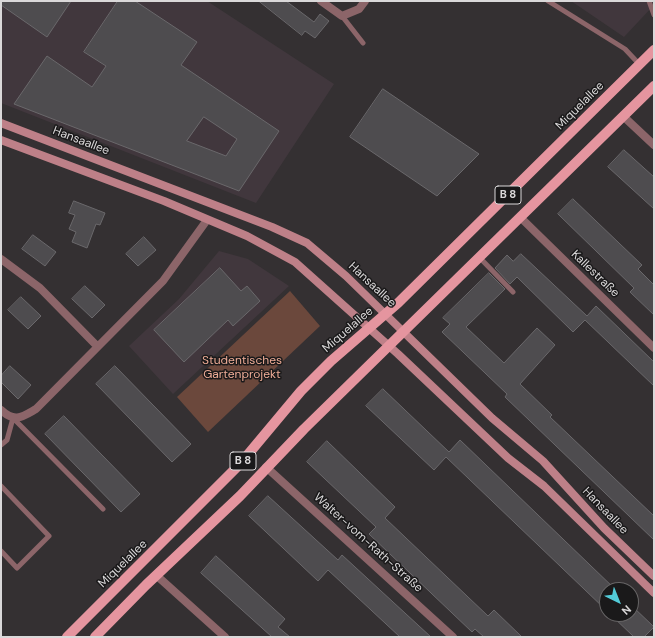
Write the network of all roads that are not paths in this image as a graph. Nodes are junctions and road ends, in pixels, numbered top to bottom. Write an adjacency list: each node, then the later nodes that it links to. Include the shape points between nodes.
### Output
1 (321, 1): 6 (street)
2 (365, 1): 6 (street, via 359,9)
3 (548, 1): 9 (lane, via 625,49)
4 (650, 1): 5 (lane)
5 (654, 15)
6 (342, 16): 7 (lane)
7 (363, 43)
8 (654, 50): 9 (main road, Miquelallee / B 8)
9 (640, 65): 20 (main road, Miquelallee / B 8)
10 (654, 86): 11 (main road, B 8)
11 (623, 116): 14 (street); 15 (main road, B 8)
12 (1, 123): 20 (main road, Hansaallee, via 265,224 307,243)
13 (1, 140): 16 (main road, Hansaallee, via 164,201)
14 (654, 145)
15 (520, 217): 17 (main road, B 8); 25 (street, Kallestraße)
16 (207, 220): 21 (main road, Hansaallee, via 247,236 295,262); 23 (street, via 163,281)
17 (479, 257): 19 (lane); 22 (main road, B 8)
18 (1, 259): 23 (street, via 40,288)
19 (513, 292)
20 (386, 314): 21 (main road, Miquelallee / B 8); 22 (main road, Hansaallee)
21 (368, 328): 24 (main road, Hansaallee); 36 (main road, Miquelallee / B 8, via 331,361 240,464)
22 (403, 331): 24 (main road, B 8); 34 (main road, Hansaallee, via 492,418 543,461 604,528)
23 (97, 346): 27 (street, via 36,408 22,418)
24 (388, 346): 29 (main road, B 8); 35 (main road, Hansaallee, via 508,458 544,486)
25 (654, 348)
26 (1, 410): 27 (street)
27 (13, 418): 28 (lane, via 6,440); 31 (lane)
28 (1, 445)
29 (266, 467): 33 (main road, B 8, via 240,496); 39 (street, Walter-vom-Rath-Straße)
30 (1, 486): 32 (lane, via 49,536 17,568)
31 (103, 509)
32 (1, 551)
33 (156, 575): 37 (main road, B 8); 38 (street)
34 (654, 576)
35 (654, 593)
36 (67, 637)
37 (95, 637)
38 (225, 637)
39 (453, 637)

